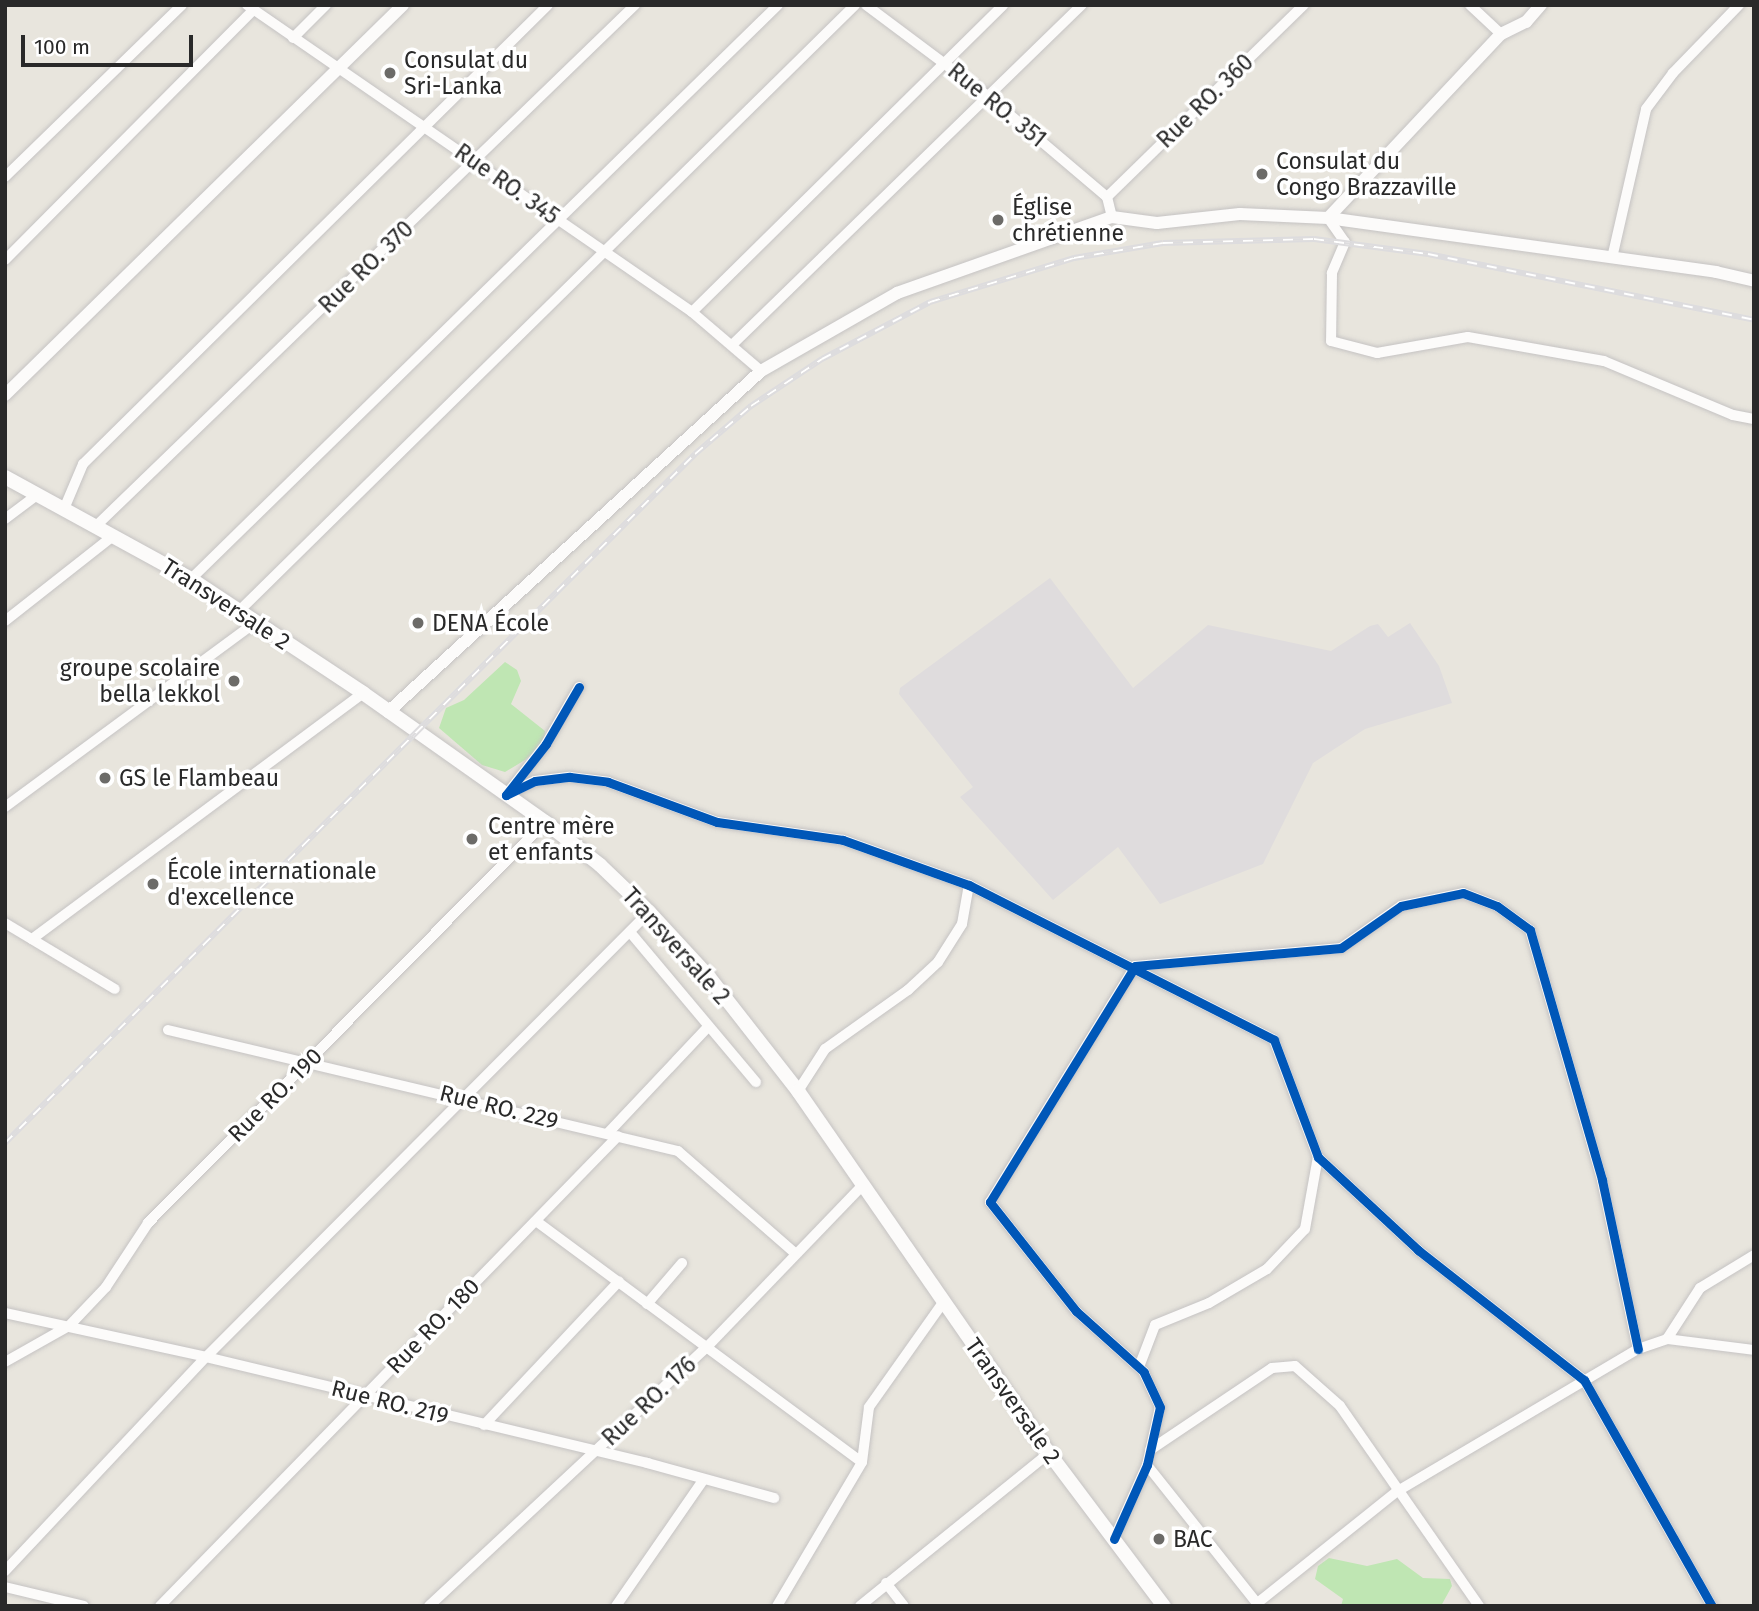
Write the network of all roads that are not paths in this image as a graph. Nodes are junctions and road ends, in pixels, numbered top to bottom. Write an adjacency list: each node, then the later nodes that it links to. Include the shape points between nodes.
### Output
1 (182, 5): 23 (street)
2 (326, 5): 17 (street)
3 (403, 5): 19 (street)
4 (548, 5): 21 (street)
5 (635, 5): 22 (street, Rue RO. 370)
6 (778, 5): 26 (street)
7 (855, 5): 28 (street)
8 (866, 5): 18 (street, Rue RO. 351)
9 (1003, 5): 18 (street)
10 (1083, 5): 20 (street)
11 (1304, 5): 24 (street, Rue RO. 360)
12 (1470, 5): 16 (street)
13 (1541, 5): 16 (street, via 1527,22)
14 (1739, 5): 29 (street, via 1673,73 1646,109)
15 (250, 7): 17 (street, Rue RO. 345); 30 (street)
16 (1501, 34): 27 (street)
17 (293, 38): 19 (street, Rue RO. 345)
18 (946, 63): 20 (street, Rue RO. 351); 32 (street)
19 (337, 69): 21 (street, Rue RO. 345); 35 (street)
20 (989, 97): 24 (street, Rue RO. 351); 33 (street)
21 (422, 126): 22 (street, Rue RO. 345); 39 (street, via 83,464)
22 (477, 161): 26 (street, Rue RO. 345); 41 (street, Rue RO. 370)
23 (5, 177)
24 (1107, 197): 25 (street)
25 (1112, 217): 27 (street, via 1157,223 1240,214); 34 (street, via 897,293)
26 (556, 218): 28 (street, Rue RO. 345); 43 (street)
27 (1328, 218): 29 (street); 36 (street, via 1345,242 1332,273 1331,341 1377,353 1468,337 1604,361 1733,415)
28 (605, 254): 32 (street, Rue RO. 345); 44 (street)
29 (1612, 258): 31 (street)
30 (5, 260)
31 (1754, 281)
32 (692, 312): 33 (street, Rue RO. 345)
33 (733, 344): 34 (street, Rue RO. 345)
34 (761, 371): 49 (street)
35 (5, 395)
36 (1754, 419)
37 (5, 477): 38 (main road, Transversale 2)
38 (37, 495): 39 (main road, Transversale 2); 40 (street)
39 (64, 509): 41 (main road, Transversale 2)
40 (5, 519)
41 (96, 526): 42 (main road, Transversale 2)
42 (113, 536): 43 (main road, Transversale 2); 45 (street)
43 (191, 579): 44 (main road, Transversale 2)
44 (239, 611): 46 (main road, Transversale 2)
45 (5, 621)
46 (255, 623): 48 (main road, Transversale 2); 51 (street)
47 (579, 687): 50 (street, via 546,744)
48 (363, 693): 49 (main road, Transversale 2); 57 (street)
49 (387, 712): 50 (main road, Transversale 2)
50 (506, 794): 52 (main road, Transversale 2); 53 (street, via 535,781 570,777 608,782 693,816 843,840)
51 (5, 807)
52 (545, 822): 54 (main road, Transversale 2); 62 (street, Rue RO. 190)
53 (969, 884): 58 (street); 64 (street, via 962,924 938,962 908,990 825,1049)
54 (649, 912): 56 (street); 64 (main road, Transversale 2, via 709,977)
55 (5, 923): 57 (street)
56 (630, 932): 60 (street); 65 (street)
57 (33, 939): 59 (street)
58 (1135, 966): 67 (street, via 1274,1040); 80 (street, via 1340,948 1401,906 1463,893 1497,905 1530,930 1602,1180); 84 (street, via 990,1202 1076,1311)
59 (115, 989)
60 (708, 1027): 63 (street); 66 (street, Rue RO. 180)
61 (168, 1030): 62 (street, Rue RO. 229)
62 (307, 1063): 65 (street, Rue RO. 229); 77 (street, Rue RO. 190, via 148,1223 106,1287)
63 (756, 1082)
64 (798, 1091): 68 (main road, Transversale 2)
65 (467, 1098): 66 (street, Rue RO. 229); 82 (street)
66 (612, 1134): 69 (street, Rue RO. 180); 70 (street, Rue RO. 229, via 678,1151)
67 (1318, 1157): 84 (street, via 1305,1229 1267,1269 1209,1303 1155,1325); 85 (street, via 1418,1250)
68 (861, 1186): 70 (street, Rue RO. 176); 74 (main road, Transversale 2)
69 (536, 1221): 73 (street); 86 (street, Rue RO. 180)
70 (795, 1252): 79 (street, Rue RO. 176)
71 (1754, 1255): 78 (street, via 1700,1288)
72 (682, 1263): 75 (street)
73 (619, 1281): 75 (street); 87 (street)
74 (944, 1301): 90 (main road, Transversale 2); 91 (street, via 869,1407)
75 (647, 1304): 79 (street)
76 (5, 1313): 77 (street, Rue RO. 219)
77 (69, 1326): 82 (street, Rue RO. 219); 83 (street, Rue RO. 190)
78 (1667, 1339): 80 (street); 81 (street)
79 (706, 1348): 89 (street, Rue RO. 176); 91 (street)
80 (1638, 1349): 85 (street)
81 (1754, 1350)
82 (206, 1357): 86 (street, Rue RO. 219); 97 (street)
83 (5, 1362)
84 (1139, 1367): 88 (street, via 1160,1407)
85 (1584, 1380): 94 (street); 110 (street)
86 (364, 1396): 87 (street, Rue RO. 219); 102 (street, Rue RO. 180)
87 (484, 1425): 89 (street, Rue RO. 219)
88 (1150, 1450): 92 (street); 94 (street, via 1272,1368 1295,1366 1340,1406)
89 (593, 1453): 93 (street, Rue RO. 219, via 647,1463); 103 (street, Rue RO. 176)
90 (1049, 1453): 96 (main road, Transversale 2); 98 (street)
91 (862, 1462): 105 (street)
92 (1147, 1465): 96 (street); 100 (street, via 1182,1503 1225,1567)
93 (702, 1482): 95 (street, Rue RO. 219); 104 (street)
94 (1396, 1492): 100 (street); 109 (street)
95 (774, 1498)
96 (1114, 1539): 108 (main road, Transversale 2)
97 (5, 1571)
98 (886, 1583): 106 (street); 107 (street)
99 (5, 1587): 101 (street)
100 (1260, 1604)
101 (84, 1606)
102 (160, 1606)
103 (429, 1606)
104 (616, 1606)
105 (777, 1606)
106 (860, 1606)
107 (904, 1606)
108 (1164, 1606)
109 (1479, 1606)
110 (1712, 1606)

